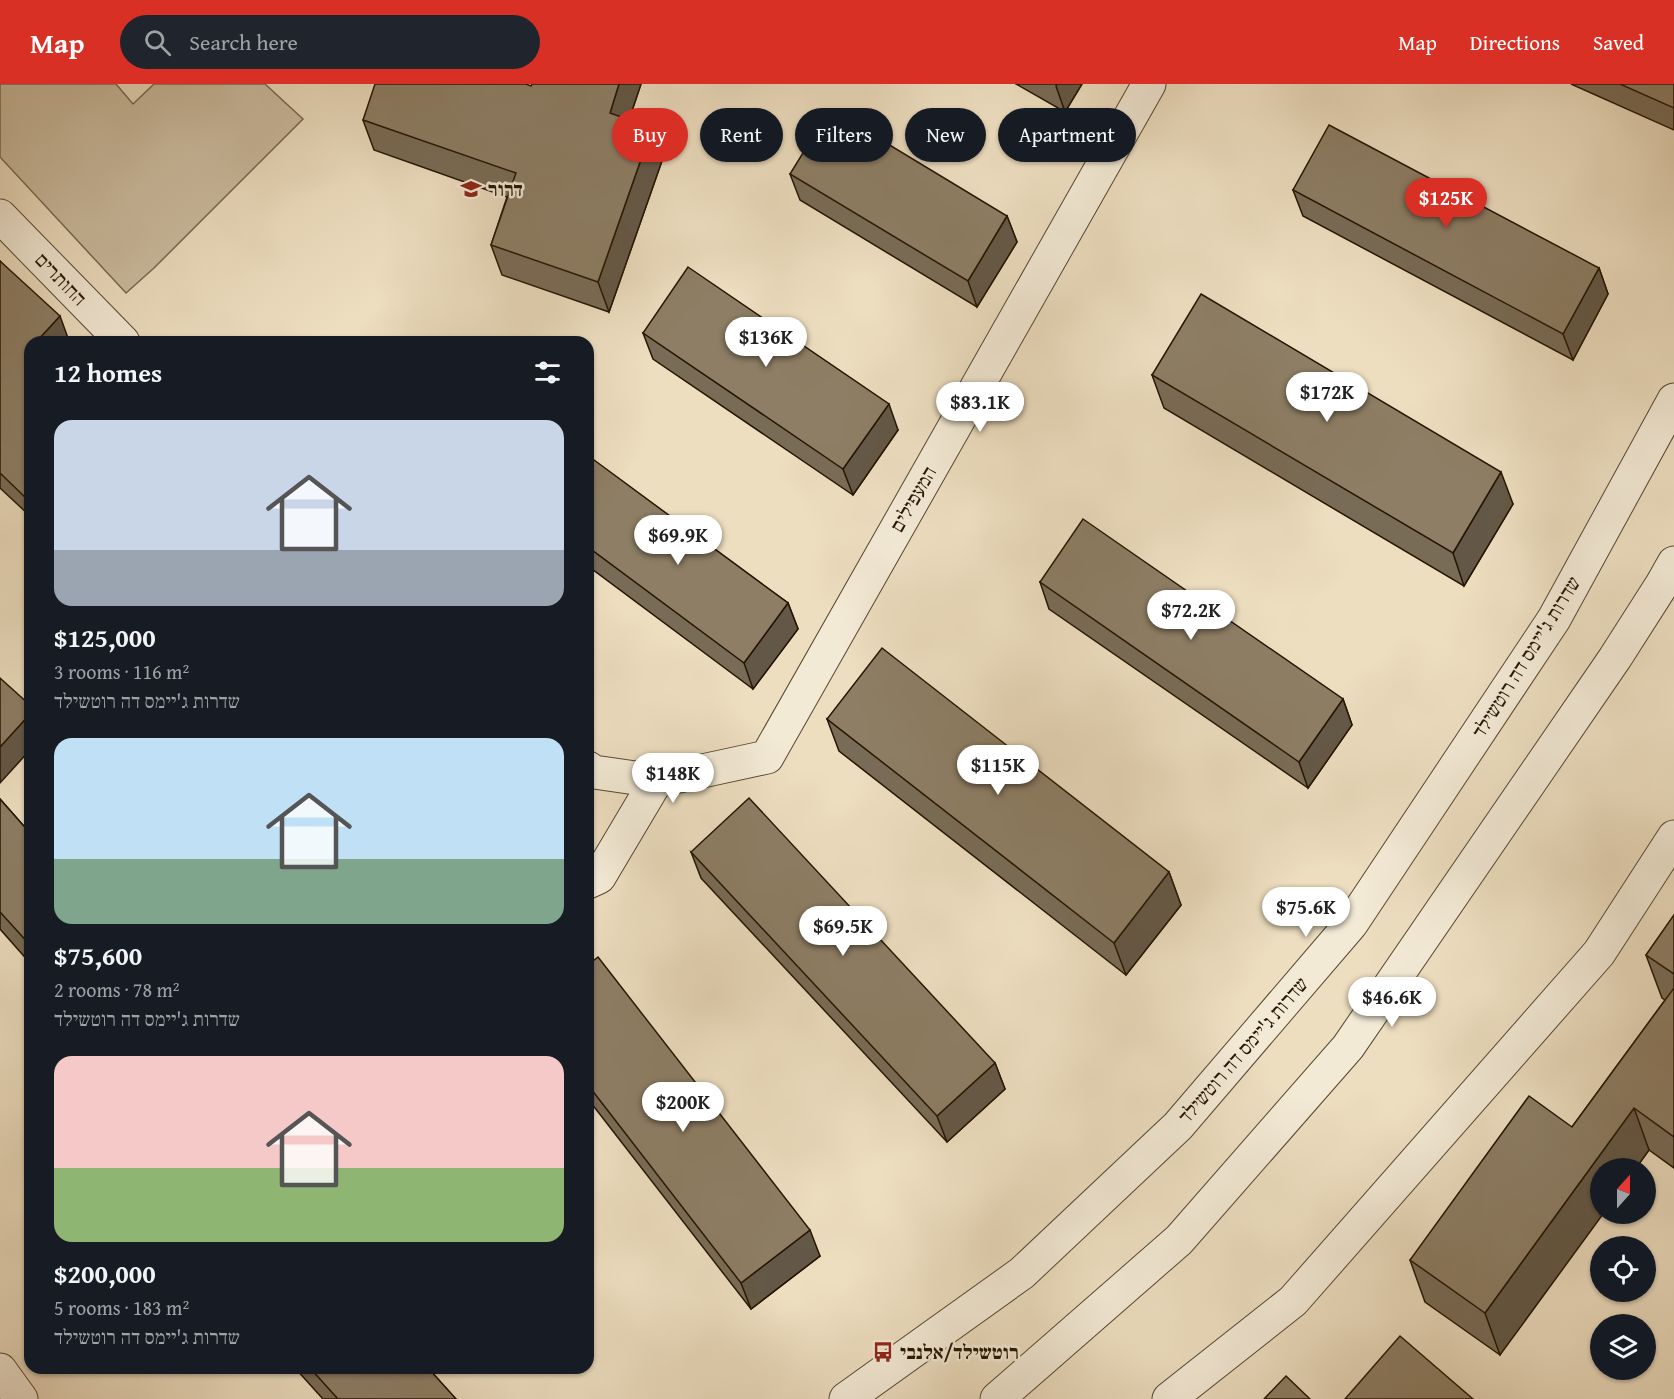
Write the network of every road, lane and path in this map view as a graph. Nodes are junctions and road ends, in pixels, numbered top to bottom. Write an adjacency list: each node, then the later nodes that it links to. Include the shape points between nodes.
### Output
1 (1149, 84): 7 (street, המעפילים, via 767,757)
2 (0, 216): 3 (street, החותרים)
3 (117, 336)
4 (1674, 400): 12 (street, שדרות ג'יימס דה רוטשילד, via 1554,619 1351,924 1178,1126 1022,1273)
5 (1674, 562): 13 (street, via 1615,658 1348,1047 1179,1240)
6 (594, 772): 7 (street)
7 (656, 782): 9 (street)
8 (1674, 837): 14 (street, via 1599,953 1293,1301)
9 (594, 879)
10 (0, 1370): 11 (street)
11 (21, 1399)
12 (846, 1399)
13 (997, 1399)
14 (1169, 1399)

